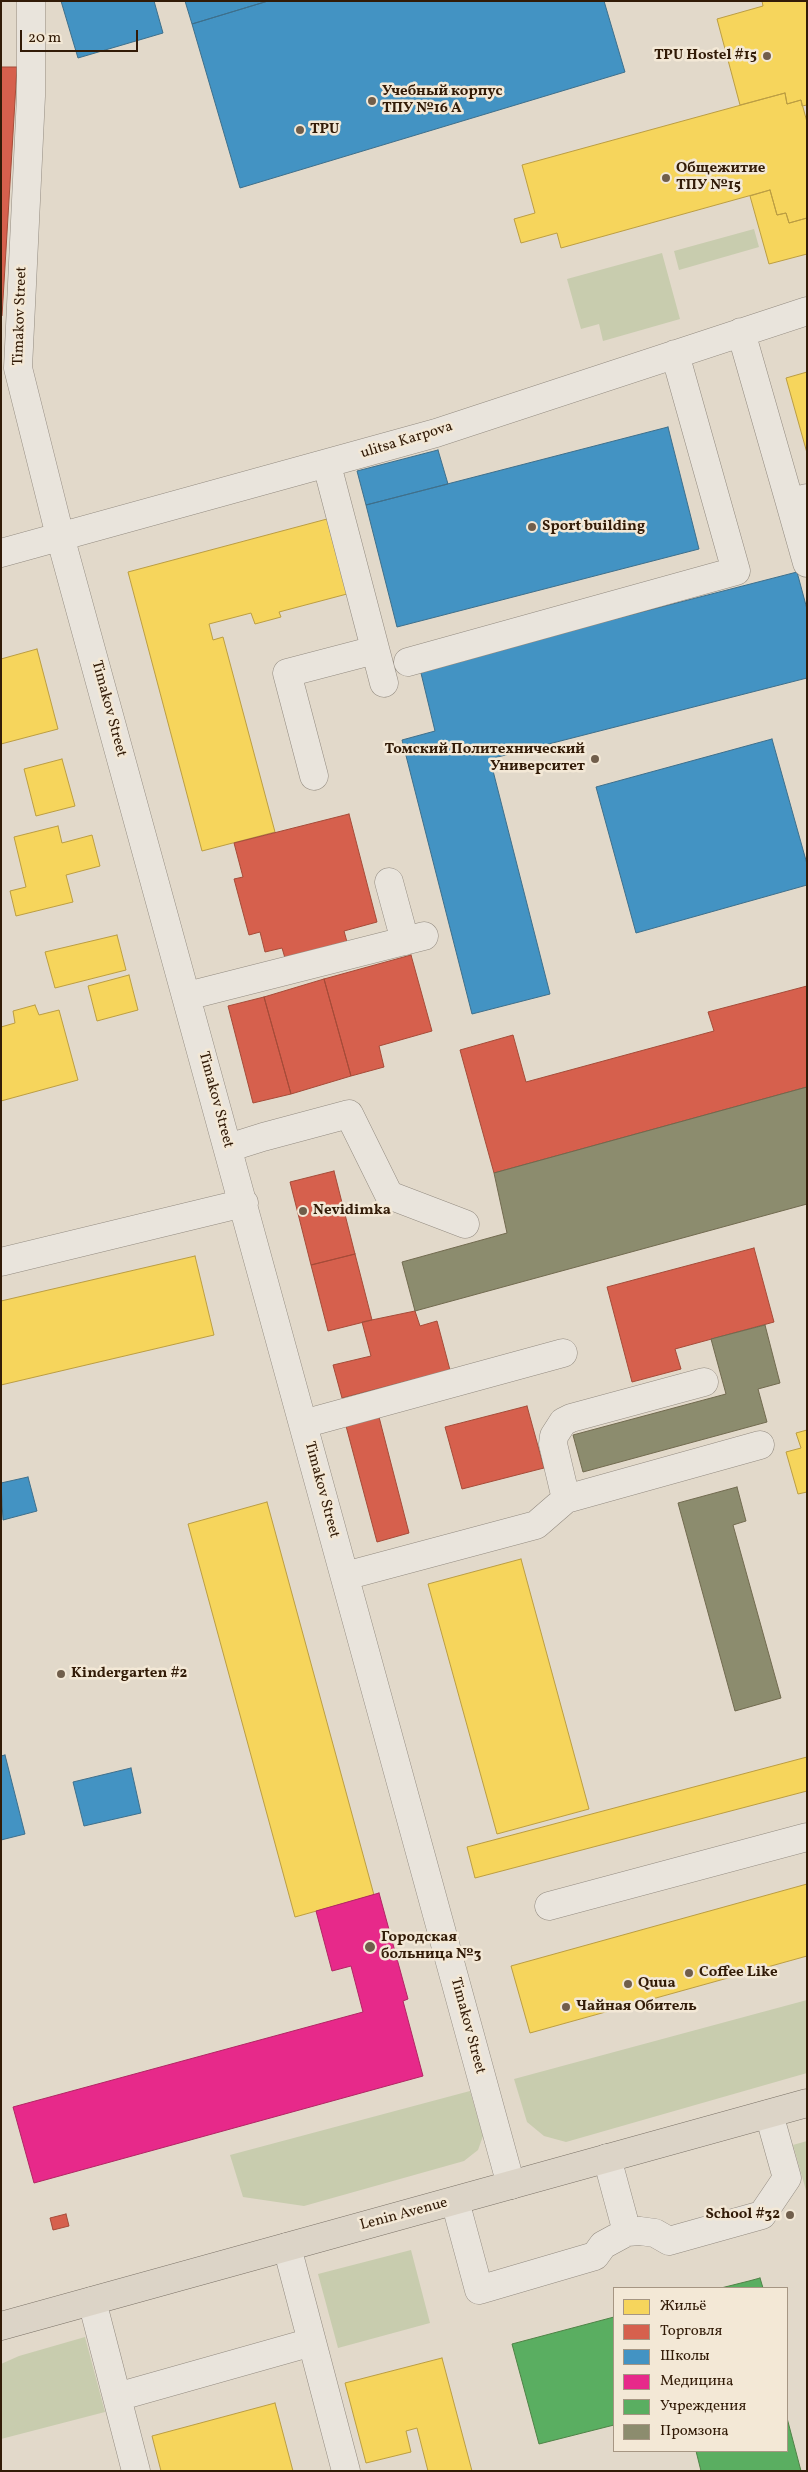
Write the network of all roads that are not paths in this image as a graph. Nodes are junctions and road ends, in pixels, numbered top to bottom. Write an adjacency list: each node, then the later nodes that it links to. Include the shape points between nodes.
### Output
1 (31, 1): 7 (street, Timakov Street, via 31,96 18,368)
2 (807, 311): 3 (street, ulitsa Karpova)
3 (741, 332): 4 (street, ulitsa Karpova); 6 (street)
4 (675, 354): 5 (street, ulitsa Karpova, via 436,433); 11 (street, via 736,571)
5 (327, 465): 7 (street, ulitsa Karpova); 10 (street)
6 (798, 500): 9 (street)
7 (60, 536): 8 (street, ulitsa Karpova); 15 (street, Timakov Street)
8 (1, 553)
9 (807, 563)
10 (375, 650): 12 (street); 13 (street, via 287,673)
11 (408, 662)
12 (384, 683)
13 (314, 776)
14 (389, 882): 15 (street, via 414,938)
15 (187, 996): 16 (street, Timakov Street)
16 (228, 1148): 17 (street, Timakov Street); 18 (street, via 349,1114 390,1195)
17 (244, 1203): 19 (street); 22 (street, Timakov Street)
18 (465, 1224)
19 (1, 1262)
20 (563, 1353): 22 (street)
21 (704, 1382): 24 (street, via 563,1422 557,1428 553,1444)
22 (303, 1424): 25 (street, Timakov Street)
23 (760, 1445): 24 (street)
24 (566, 1499): 25 (street, via 536,1525)
25 (345, 1576): 31 (street, Timakov Street)
26 (807, 1837): 27 (street)
27 (549, 1906)
28 (807, 2103): 29 (main road, Lenin Avenue)
29 (769, 2114): 30 (main road, Lenin Avenue); 33 (street, via 787,2178 762,2215 669,2241 655,2233)
30 (608, 2158): 31 (main road, Lenin Avenue); 33 (street)
31 (511, 2185): 32 (main road, Lenin Avenue)
32 (455, 2200): 33 (street, via 479,2290 595,2256 603,2245); 34 (main road, Lenin Avenue)
33 (626, 2232)
34 (287, 2247): 35 (main road, Lenin Avenue); 37 (street)
35 (92, 2301): 36 (main road, Lenin Avenue); 38 (street)
36 (1, 2326)
37 (312, 2342): 38 (street); 40 (street)
38 (117, 2397): 39 (street)
39 (136, 2471)
40 (346, 2471)

